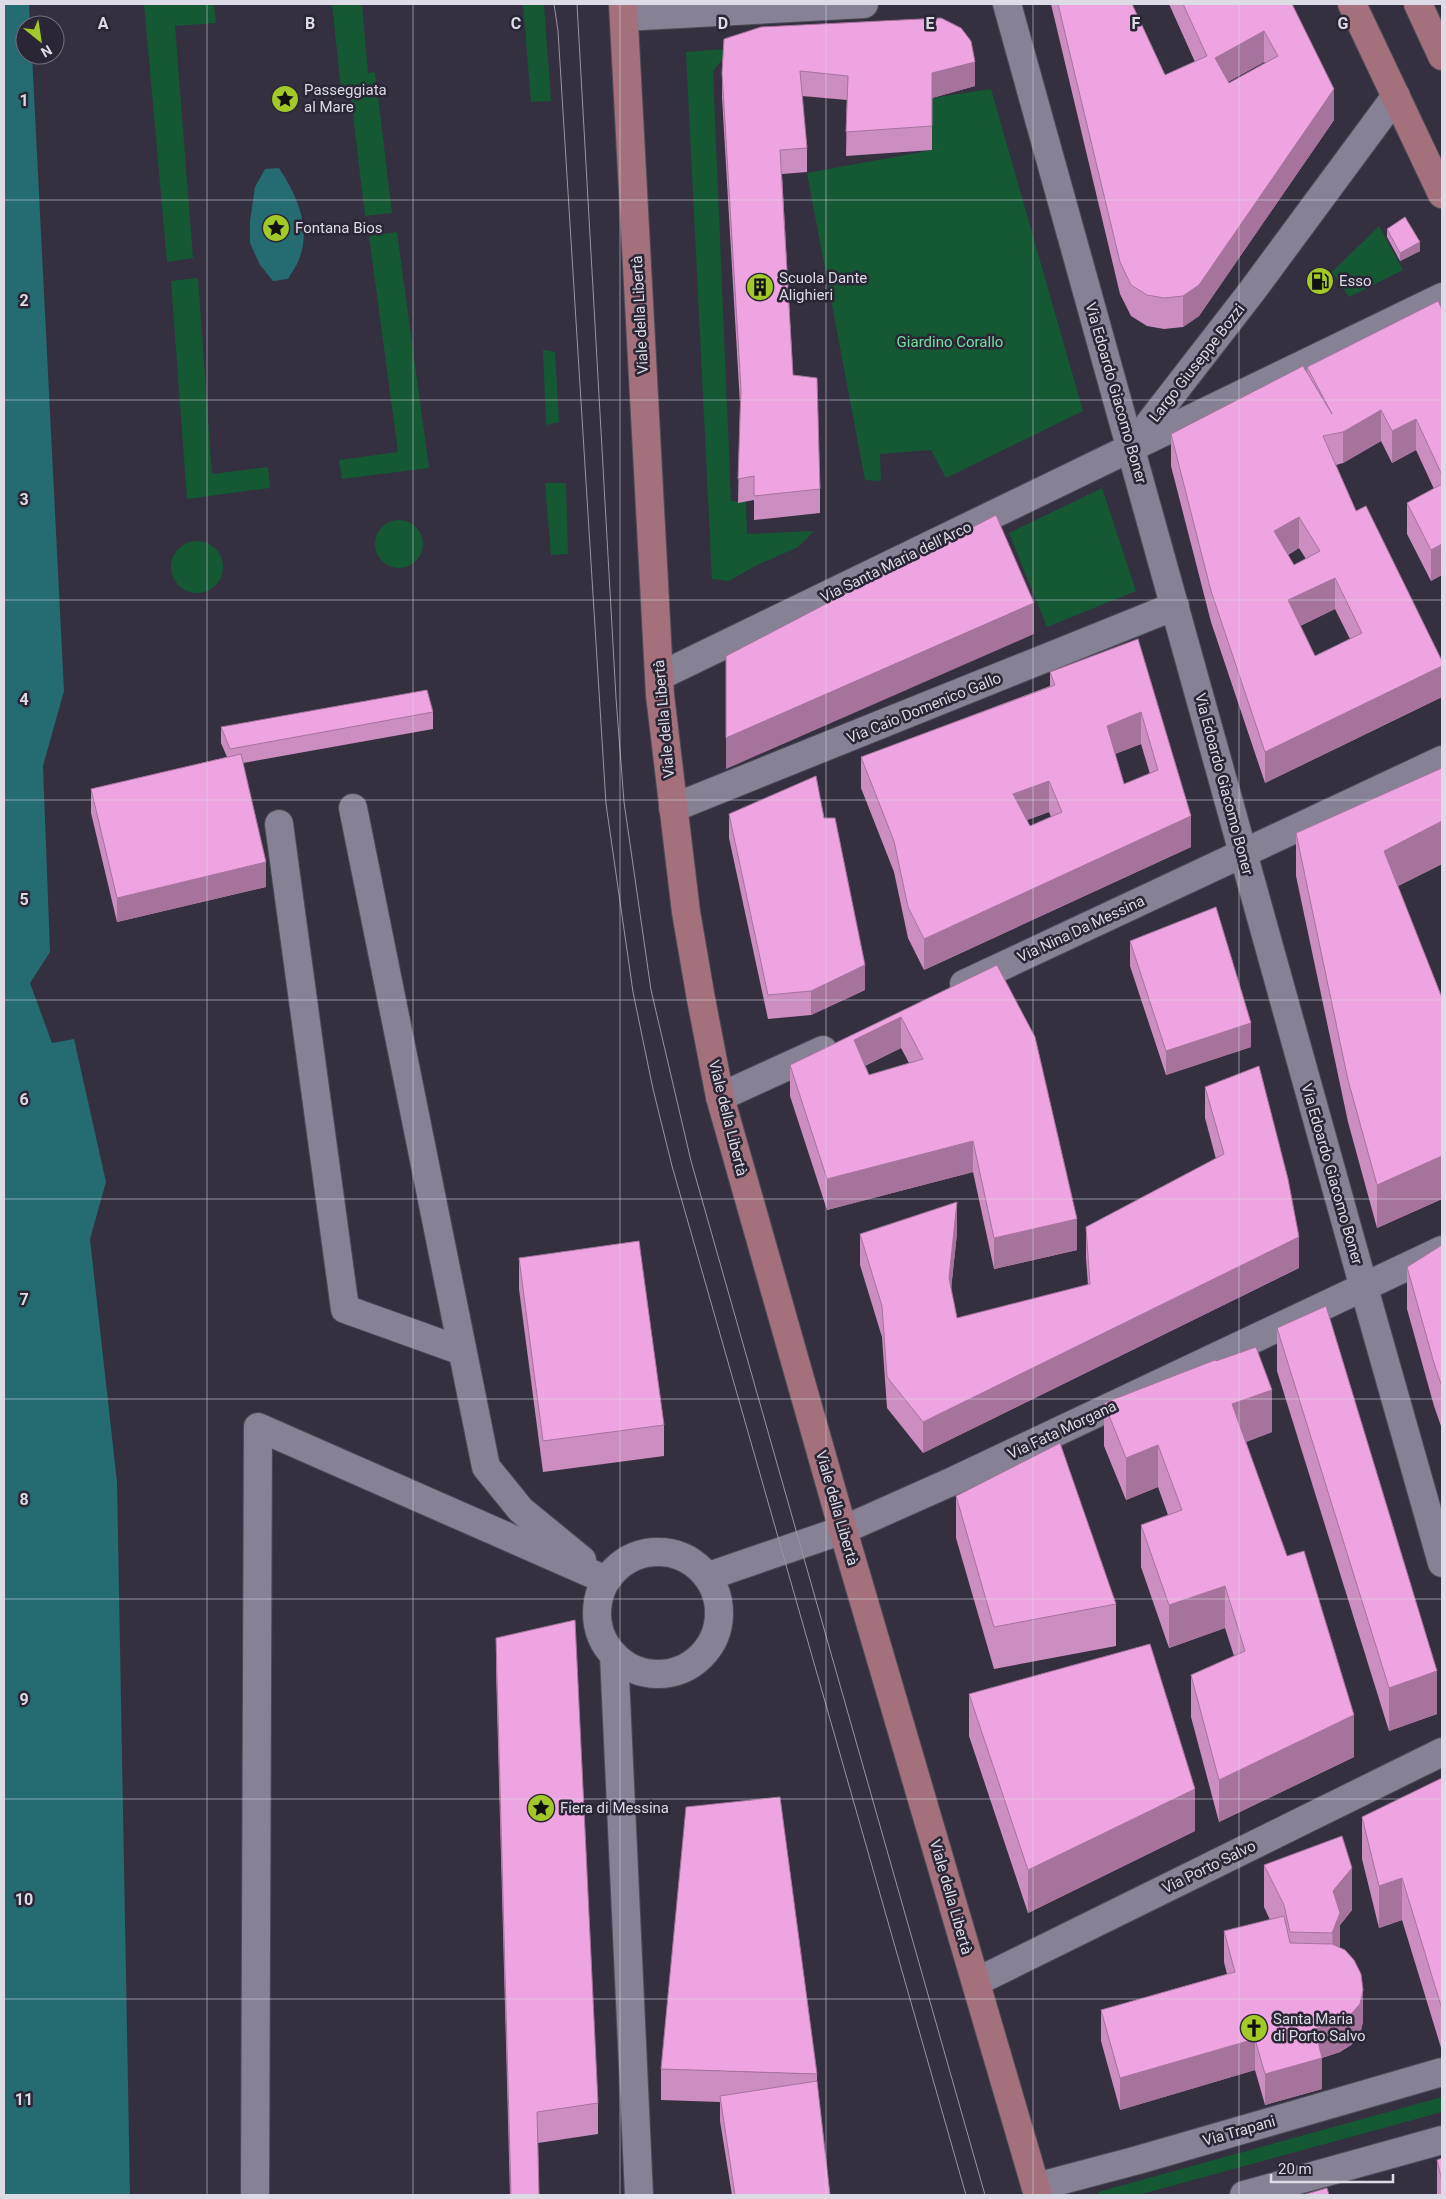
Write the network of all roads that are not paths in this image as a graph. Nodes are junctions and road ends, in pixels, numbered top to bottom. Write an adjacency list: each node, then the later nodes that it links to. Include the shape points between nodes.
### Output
1 (864, 4): 5 (street)
2 (1007, 4): 10 (street, Via Edoardo Giacomo Boner)
3 (1352, 4): 7 (main road)
4 (1418, 4): 6 (main road)
5 (624, 10): 12 (main road, Viale della Libertà)
6 (1440, 42)
7 (1396, 96): 8 (main road); 10 (street, Largo Giuseppe Bozzi)
8 (1442, 194)
9 (1442, 297): 10 (street, Largo Giuseppe Bozzi)
10 (1131, 448): 11 (street, Via Edoardo Giacomo Boner); 12 (street, Via Santa Maria dell'Arco)
11 (1174, 606): 15 (street, Via Caio Domenico Gallo); 17 (street, Via Edoardo Giacomo Boner)
12 (660, 676): 15 (main road, Viale della Libertà)
13 (1442, 760): 17 (street, Via Nina Da Messina)
14 (353, 808): 23 (street)
15 (673, 808): 20 (main road, Viale della Libertà, via 686,912)
16 (278, 824): 23 (street, via 345,1309)
17 (1243, 853): 18 (street, Via Nina Da Messina); 22 (street, Via Edoardo Giacomo Boner)
18 (944, 993)
19 (845, 1040): 20 (street)
20 (720, 1098): 24 (main road, Viale della Libertà)
21 (1442, 1250): 22 (street, Via Fata Morgana)
22 (1364, 1288): 24 (street, Via Fata Morgana); 25 (street, Via Edoardo Giacomo Boner)
23 (462, 1351): 27 (street, via 486,1467 521,1510)
24 (843, 1530): 26 (street, Via Fata Morgana); 30 (main road, Viale della Libertà)
25 (1442, 1563)
26 (709, 1576): 27 (street, via 694,1562 676,1554 656,1551 636,1555 619,1565); 28 (street, via 718,1595 720,1615 716,1635 705,1653 690,1666 670,1673 650,1674 630,1668)
27 (606, 1580): 28 (street, via 598,1599 597,1619 602,1639); 34 (street, via 258,1427)
28 (614, 1656): 35 (street)
29 (1442, 1752): 30 (street, Via Porto Salvo)
30 (976, 1982): 33 (main road, Viale della Libertà)
31 (1442, 2072): 33 (street, Via Trapani)
32 (1442, 2140): 36 (street)
33 (1037, 2191)
34 (255, 2195)
35 (639, 2195)
36 (1244, 2195)

